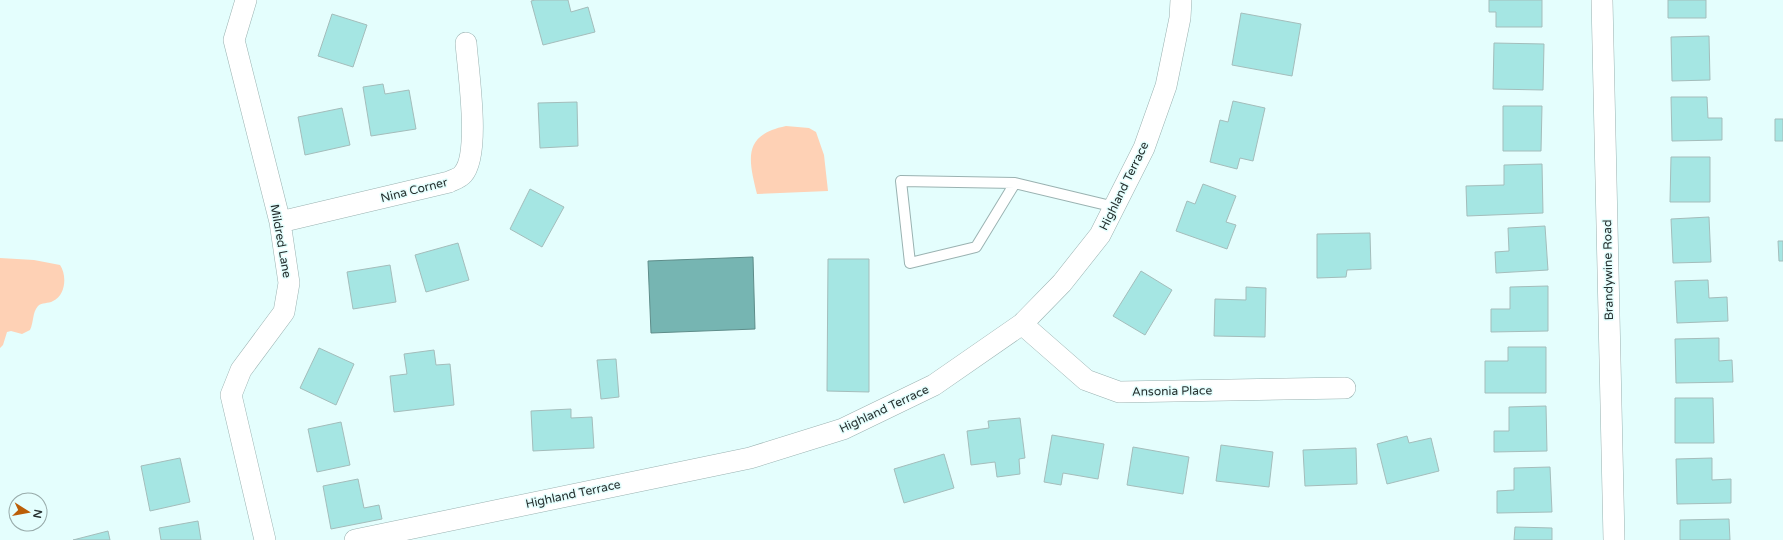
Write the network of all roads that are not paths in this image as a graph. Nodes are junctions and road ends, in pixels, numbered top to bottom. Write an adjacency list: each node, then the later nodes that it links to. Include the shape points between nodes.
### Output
1 (246, 0): 7 (street, Mildred Lane, via 234,40)
2 (1181, 0): 6 (street, Highland Terrace, via 1180,18 1166,86 1144,148)
3 (1602, 0): 12 (street, Brandywine Road)
4 (466, 43): 7 (street, Nina Corner, via 472,115 472,156 463,175 449,182)
5 (1014, 184): 5 (lane, via 901,181 910,263 976,246); 6 (lane)
6 (1114, 206): 8 (street, Highland Terrace, via 1100,235 1062,283)
7 (280, 222): 11 (street, Mildred Lane, via 289,283 284,312 241,370 231,395)
8 (1022, 324): 9 (street, Ansonia Place, via 1086,380 1119,392); 10 (street, Highland Terrace, via 934,385 843,429 750,458)
9 (1345, 388)
10 (362, 538)
11 (265, 540)
12 (1614, 540)

